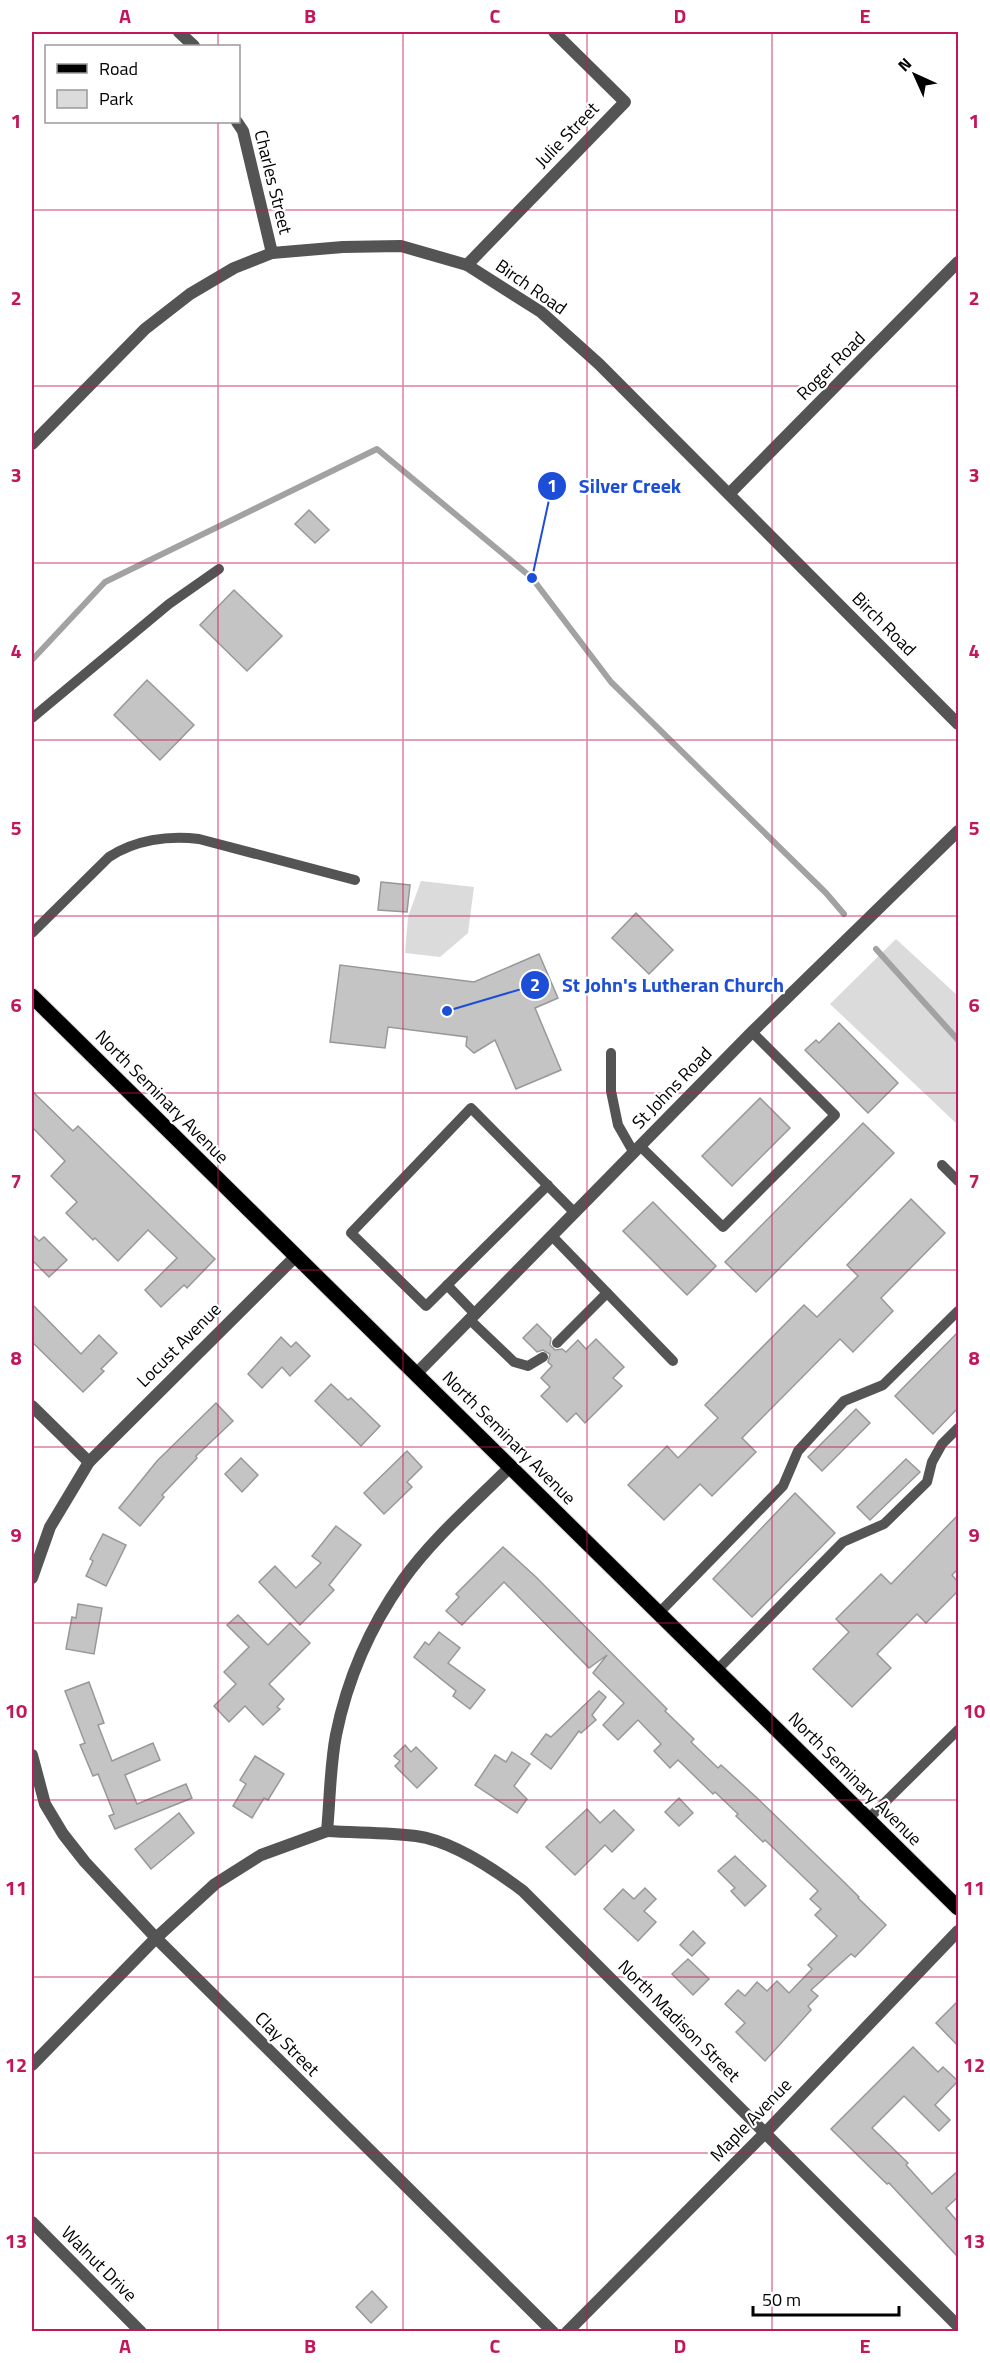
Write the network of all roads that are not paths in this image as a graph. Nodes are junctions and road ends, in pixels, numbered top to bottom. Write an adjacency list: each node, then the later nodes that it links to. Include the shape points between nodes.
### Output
1 (179, 32): 3 (street)
2 (554, 32): 7 (street, Julie Street, via 624,102)
3 (193, 45)
4 (238, 123): 5 (street, Charles Street, via 243,131)
5 (272, 252): 7 (street, Birch Road, via 401,246); 8 (street, Birch Road, via 199,288 154,322)
6 (958, 262): 9 (street, Roger Road)
7 (467, 265): 9 (street, Birch Road, via 541,312)
8 (32, 444)
9 (729, 494): 12 (street, Birch Road)
10 (219, 569): 11 (lane, via 169,604)
11 (32, 718)
12 (958, 724)
13 (958, 831): 17 (street, St Johns Road)
14 (355, 880): 15 (lane, via 199,839 163,838 123,848 109,857)
15 (32, 933)
16 (32, 996): 25 (main road, North Seminary Avenue)
17 (752, 1032): 19 (street, St Johns Road); 19 (lane, via 835,1115 723,1227)
18 (611, 1053): 19 (lane, via 611,1091 618,1125)
19 (637, 1150): 23 (street, St Johns Road)
20 (942, 1165): 21 (lane)
21 (958, 1181)
22 (548, 1185): 23 (lane); 26 (lane); 26 (lane, via 471,1108 351,1233 426,1306)
23 (575, 1213): 24 (street, St Johns Road)
24 (552, 1236): 27 (lane); 29 (street, St Johns Road)
25 (296, 1256): 33 (main road, North Seminary Avenue); 36 (street, Locust Avenue)
26 (447, 1285): 29 (lane)
27 (607, 1293): 30 (lane); 32 (lane)
28 (958, 1311): 39 (lane, via 883,1385 844,1401 798,1451 783,1486)
29 (472, 1317): 31 (lane, via 514,1362 528,1366); 33 (street, St Johns Road)
30 (556, 1343)
31 (543, 1357)
32 (673, 1361)
33 (416, 1374): 37 (main road, North Seminary Avenue)
34 (32, 1406): 36 (street)
35 (958, 1428): 40 (lane, via 942,1444 927,1482 884,1524 843,1542)
36 (89, 1462): 38 (street, via 50,1527)
37 (510, 1467): 39 (main road, North Seminary Avenue); 44 (street, via 410,1571 375,1623 350,1680 336,1736)
38 (32, 1578)
39 (659, 1613): 40 (main road, North Seminary Avenue)
40 (717, 1670): 43 (main road, North Seminary Avenue)
41 (958, 1730): 43 (lane)
42 (32, 1755): 47 (street, Clay Street, via 45,1804 63,1834)
43 (868, 1819): 45 (main road, North Seminary Avenue)
44 (327, 1831): 47 (street, via 261,1855 215,1884); 49 (street, North Madison Street, via 418,1836 488,1865 523,1892)
45 (958, 1908)
46 (958, 1931): 49 (street, Maple Avenue)
47 (156, 1938): 48 (street); 53 (street, Clay Street)
48 (32, 2065)
49 (765, 2133): 51 (street, North Madison Street); 54 (street, Maple Avenue)
50 (32, 2222): 52 (street, Walnut Drive)
51 (958, 2326)
52 (141, 2331)
53 (554, 2331)
54 (567, 2331)

